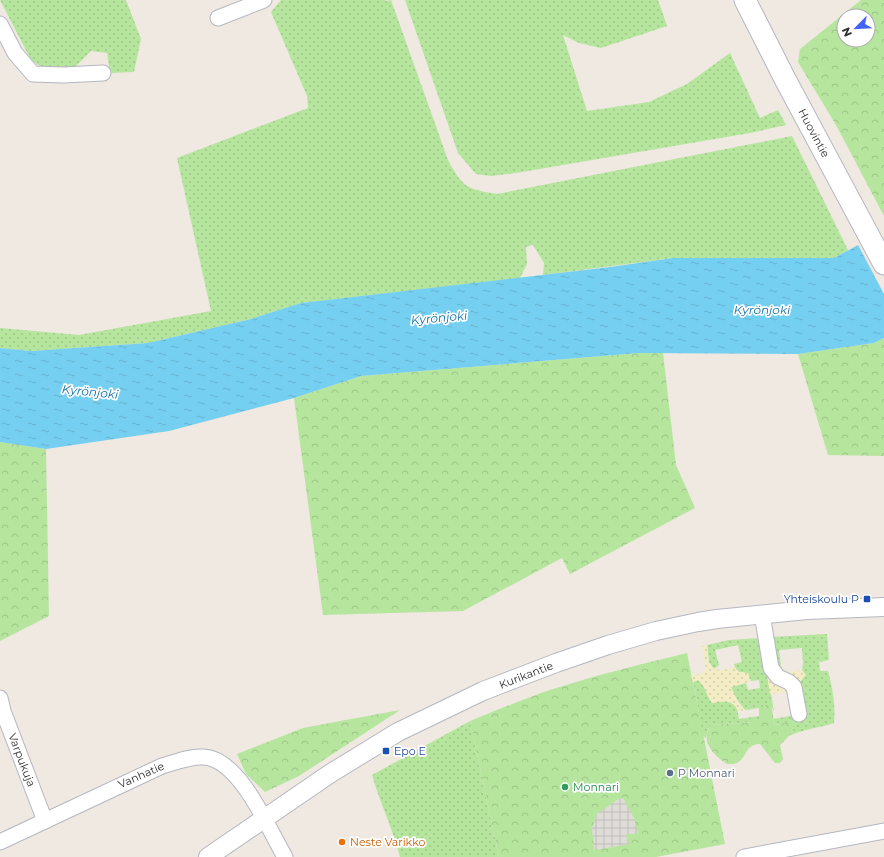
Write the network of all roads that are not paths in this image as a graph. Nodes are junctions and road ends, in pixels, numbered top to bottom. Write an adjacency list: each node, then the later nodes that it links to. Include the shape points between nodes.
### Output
1 (264, 0): 3 (street)
2 (746, 0): 6 (main road, Huovintie, via 785,79)
3 (218, 18)
4 (0, 24): 5 (street, via 15,53 32,74)
5 (104, 73)
6 (884, 264)
7 (884, 607): 8 (street, Kurikantie)
8 (762, 614): 10 (street, via 771,668 778,677 794,687); 11 (street, Kurikantie, via 710,620 656,631 556,663 483,691 398,732 331,773)
9 (0, 698): 12 (street, Varpukuja)
10 (799, 714)
11 (264, 819): 12 (street, Vanhatie, via 250,793 234,775 219,762 205,757 188,758 162,766); 15 (street, Kurikantie); 16 (street, Vanhatie)
12 (45, 821): 14 (street, Vanhatie)
13 (884, 831): 17 (street)
14 (0, 842)
15 (208, 857)
16 (285, 857)
17 (744, 857)

